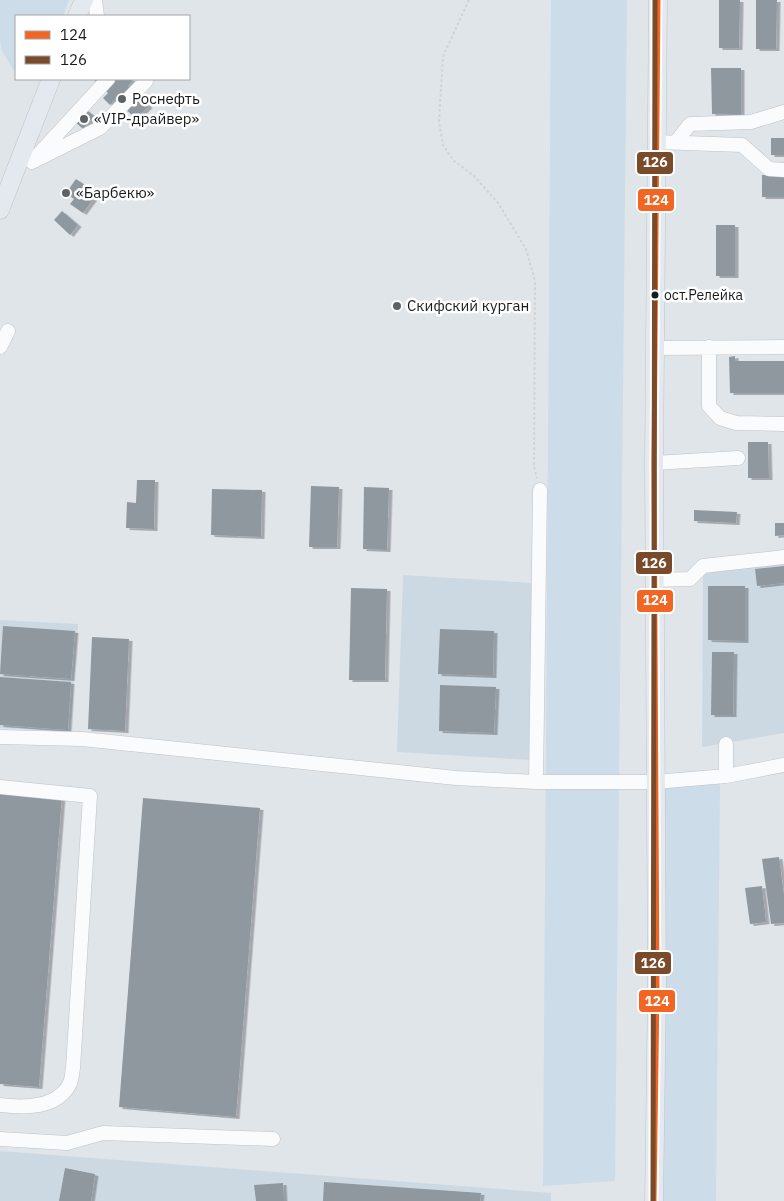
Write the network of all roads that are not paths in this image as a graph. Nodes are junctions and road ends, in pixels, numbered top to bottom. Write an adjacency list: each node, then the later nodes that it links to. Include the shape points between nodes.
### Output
1 (84, 0): 5 (main road)
2 (95, 0): 6 (street)
3 (648, 0): 33 (main road)
4 (658, 0): 11 (main road)
5 (77, 15)
6 (97, 15)
7 (51, 80): 15 (main road)
8 (107, 80): 13 (street)
9 (145, 80): 13 (street, via 100,128)
10 (784, 112): 12 (street, via 751,122 690,124)
11 (656, 142): 12 (street); 21 (main road)
12 (676, 142): 14 (street, via 742,145 769,169)
13 (32, 162): 15 (street)
14 (784, 170)
15 (12, 180): 16 (main road)
16 (0, 210)
17 (8, 331): 18 (street)
18 (0, 347)
19 (709, 347): 20 (street); 21 (street); 22 (street, via 708,406 720,418 736,423)
20 (784, 347)
21 (654, 348): 24 (main road)
22 (784, 424)
23 (738, 458): 24 (street)
24 (654, 463): 27 (main road)
25 (540, 490): 32 (street)
26 (784, 557): 27 (street, via 703,566 690,579)
27 (654, 580): 33 (main road)
28 (0, 737): 32 (street, via 82,739 456,778)
29 (726, 744): 31 (street)
30 (784, 765): 31 (street)
31 (726, 776): 33 (street)
32 (536, 782): 33 (street)
33 (651, 782): 38 (main road); 39 (main road, via 657,988)
34 (0, 787): 35 (street, via 90,796 70,1083 60,1096 43,1105)
35 (0, 1105)
36 (0, 1139): 37 (street, via 67,1143 103,1133)
37 (273, 1139)
38 (645, 1201)
39 (654, 1201)

